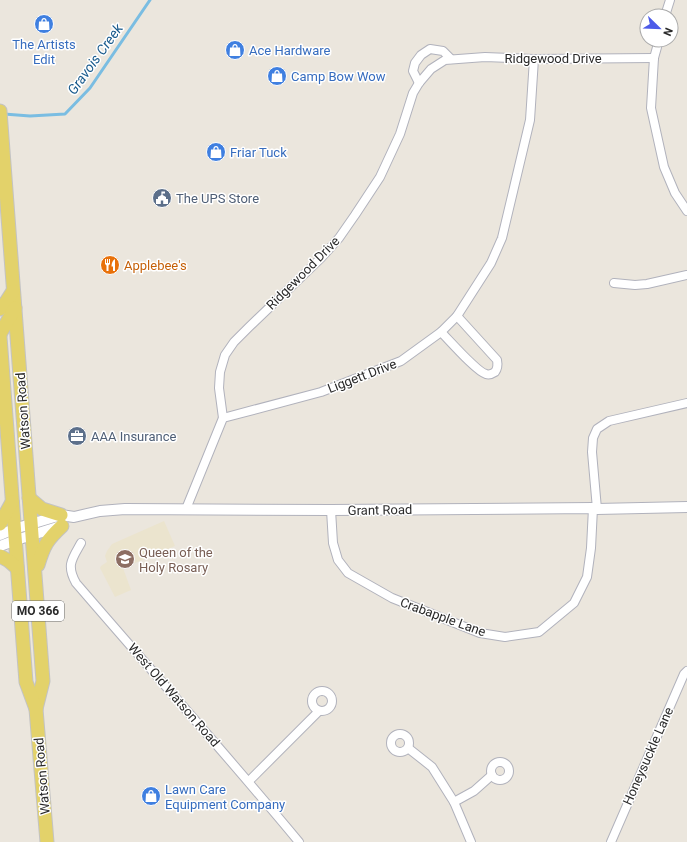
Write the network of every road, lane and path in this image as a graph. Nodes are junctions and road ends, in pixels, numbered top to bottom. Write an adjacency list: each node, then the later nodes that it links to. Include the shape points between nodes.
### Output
1 (657, 48): 3 (street)
2 (534, 58): 3 (street, Ridgewood Drive); 4 (street, Ridgewood Drive); 11 (street, Liggett Drive, via 530,120 502,238 491,263)
3 (654, 58): 7 (street, via 651,108 657,140 664,167 675,193)
4 (451, 59): 5 (street, Ridgewood Drive, via 431,69); 5 (street, via 444,51 430,49 421,55 413,71)
5 (419, 83): 15 (street, Ridgewood Drive, via 380,177 339,238 249,326 225,355 219,388)
6 (0, 117): 10 (main road, Watson Road / MO 366, via 14,291)
7 (687, 211)
8 (687, 275): 9 (street, via 641,285)
9 (614, 283)
10 (5, 304): 13 (main road); 16 (main road, Watson Road / MO 366)
11 (457, 316): 12 (street, Liggett Drive); 12 (street, via 498,360 496,371 485,374 477,369)
12 (441, 332): 15 (street, Liggett Drive, via 401,361 321,392)
13 (0, 336): 17 (main road, Watson Road / MO 366)
14 (687, 403): 20 (street, Crabapple Lane, via 608,421 597,429 592,452)
15 (223, 418): 19 (street)
16 (29, 498): 22 (main road); 24 (main road, Watson Road / MO 366)
17 (12, 500): 23 (main road); 25 (main road, Watson Road / MO 366)
18 (687, 507): 20 (street, Grant Road)
19 (186, 508): 21 (street, Grant Road); 22 (street, Grant Road, via 107,510)
20 (595, 509): 21 (street, Grant Road); 21 (street, Crabapple Lane, via 587,577 574,602 539,632 505,637 480,633 392,598 348,573 338,560 333,543)
21 (331, 510)
22 (61, 520): 24 (street, Grant Road); 31 (main road, via 46,543)
23 (0, 524)
24 (32, 529): 25 (street, Grant Road); 31 (main road, Watson Road / MO 366)
25 (15, 534): 26 (street, Grant Road); 28 (street, Grant Road); 30 (main road, Watson Road / MO 366)
26 (0, 535)
27 (81, 542): 37 (street, West Old Watson Road, via 71,562 71,574 76,583)
28 (0, 546)
29 (0, 556): 30 (main road)
30 (17, 568): 33 (main road, Watson Road / MO 366, via 26,682)
31 (35, 573): 33 (main road, Watson Road / MO 366, via 43,681)
32 (687, 671): 42 (street, Honeysuckle Lane)
33 (36, 709): 39 (main road, Watson Road / MO 366)
34 (319, 711): 37 (street)
35 (408, 748): 38 (street, via 432,767)
36 (492, 776): 38 (street, via 474,791)
37 (249, 781): 40 (street, West Old Watson Road)
38 (454, 802): 41 (street)
39 (47, 842)
40 (299, 842)
41 (471, 842)
42 (611, 842)

